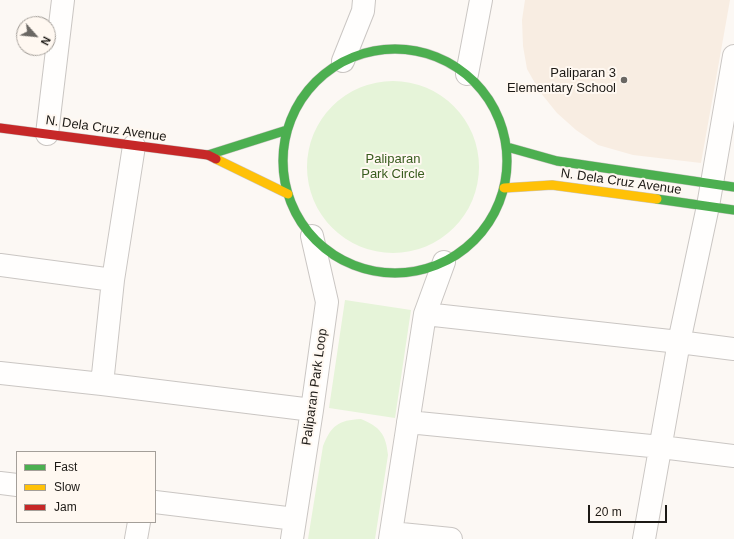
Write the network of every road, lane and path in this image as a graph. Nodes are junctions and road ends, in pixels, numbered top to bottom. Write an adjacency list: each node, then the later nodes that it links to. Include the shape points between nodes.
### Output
1 (63, 0): 9 (street)
2 (364, 0): 5 (street)
3 (481, 0): 6 (street)
4 (734, 56): 13 (street)
5 (343, 61): 6 (street, via 368,52 394,48 420,51 444,59); 8 (street, via 318,79 299,103)
6 (467, 74): 11 (street, via 486,95 500,120)
7 (0, 128): 9 (street, N. Dela Cruz Avenue)
8 (287, 130): 12 (street, N. Dela Cruz Avenue); 16 (street, via 283,163)
9 (47, 134): 10 (street, N. Dela Cruz Avenue)
10 (134, 146): 12 (street, N. Dela Cruz Avenue); 22 (street)
11 (507, 147): 13 (street, N. Dela Cruz Avenue, via 557,161); 15 (street)
12 (208, 155): 16 (street, N. Dela Cruz Avenue)
13 (712, 184): 14 (street, N. Dela Cruz Avenue); 17 (street)
14 (734, 187)
15 (504, 188): 17 (street, N. Dela Cruz Avenue, via 552,185); 20 (street, via 496,211 482,231 465,249)
16 (288, 194): 19 (street, via 297,216)
17 (708, 206): 18 (street, N. Dela Cruz Avenue); 24 (street)
18 (734, 210)
19 (312, 236): 20 (street, via 330,253 373,272 397,274 421,270); 28 (street, Paliparan Park Loop, via 327,302)
20 (444, 262): 23 (street)
21 (0, 265): 22 (street)
22 (113, 280): 27 (street)
23 (425, 314): 24 (street); 29 (street)
24 (679, 342): 25 (street); 30 (street)
25 (734, 349)
26 (0, 373): 27 (street)
27 (102, 384): 28 (street)
28 (312, 410): 36 (street, Paliparan Park Loop)
29 (408, 422): 30 (street); 37 (street)
30 (661, 447): 31 (street); 40 (street)
31 (734, 456)
32 (0, 482): 33 (street)
33 (16, 485)
34 (156, 502): 36 (street)
35 (139, 523): 38 (street)
36 (294, 529)
37 (390, 536): 39 (street)
38 (136, 539)
39 (451, 539)
40 (644, 539)

